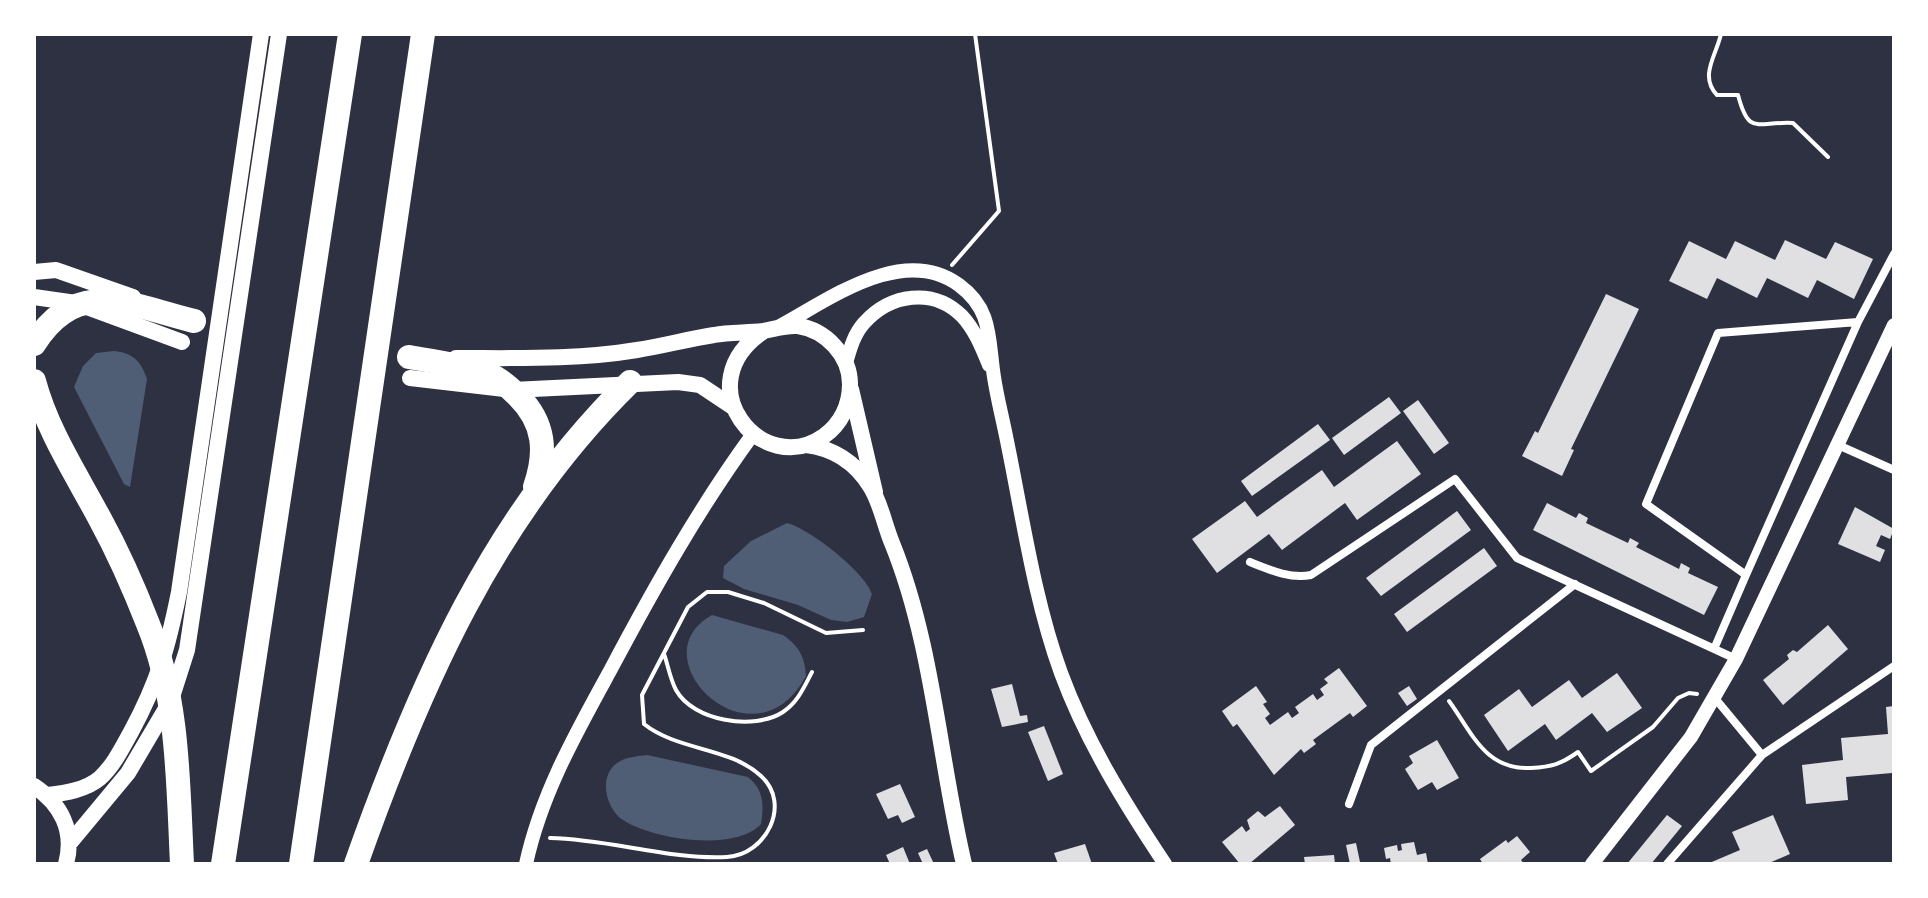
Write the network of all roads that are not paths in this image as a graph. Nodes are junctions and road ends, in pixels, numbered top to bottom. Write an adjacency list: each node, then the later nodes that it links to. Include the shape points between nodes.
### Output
1 (261, 34): 38 (main road, via 179,592 155,688 114,762 98,780 73,792)
2 (279, 34): 40 (main road, via 187,650 171,700 128,773)
3 (350, 34): 43 (highway)
4 (423, 34): 44 (highway)
5 (1894, 254): 9 (street)
6 (34, 272): 12 (main road, via 56,270)
7 (34, 297): 8 (main road)
8 (76, 303): 12 (highway, via 96,298); 13 (highway)
9 (1858, 322): 31 (street); 31 (street, via 1718,333 1646,504)
10 (1894, 325): 25 (street)
11 (772, 328): 14 (main road, via 800,326 819,333); 15 (main road, via 565,358); 16 (street, via 866,281 925,271 957,284 982,306 990,329); 21 (main road, via 749,341 735,363 729,389)
12 (188, 332)
13 (34, 344)
14 (846, 363): 16 (street, via 862,325 896,300 915,295 941,301 962,316); 19 (main road)
15 (410, 368): 20 (highway, via 492,375)
16 (993, 376): 48 (street, via 1062,674 1105,768)
17 (34, 381): 29 (highway, via 56,438)
18 (630, 382): 20 (main road); 21 (main road, via 700,385); 27 (highway)
19 (850, 385): 24 (main road, via 838,423); 28 (main road)
20 (512, 390): 27 (highway, via 538,421 544,443)
21 (733, 407): 22 (main road)
22 (753, 434): 24 (main road, via 777,445); 46 (street, via 646,602 562,759 531,837)
23 (34, 440): 29 (highway)
24 (804, 445): 28 (main road, via 828,448 851,465)
25 (1838, 445): 26 (street); 34 (street)
26 (1894, 470)
27 (531, 497): 45 (highway, via 453,629 398,744)
28 (876, 497): 47 (main road, via 919,633)
29 (102, 524): 42 (highway, via 149,626 165,678 177,760)
30 (1250, 562): 32 (street, via 1274,572 1311,575 1455,479 1517,558)
31 (1746, 575): 33 (street)
32 (1575, 584): 33 (street); 39 (street, via 1371,745)
33 (1714, 649): 34 (street)
34 (1736, 659): 36 (street)
35 (1894, 666): 37 (street)
36 (1712, 699): 37 (street); 49 (street, via 1691,737)
37 (1762, 755): 50 (street)
38 (41, 791): 40 (main road, via 63,817)
39 (1349, 804)
40 (69, 844): 41 (main road)
41 (66, 864)
42 (182, 864)
43 (223, 864)
44 (301, 864)
45 (356, 864)
46 (526, 864)
47 (964, 864)
48 (1165, 864)
49 (1592, 864)
50 (1667, 864)

